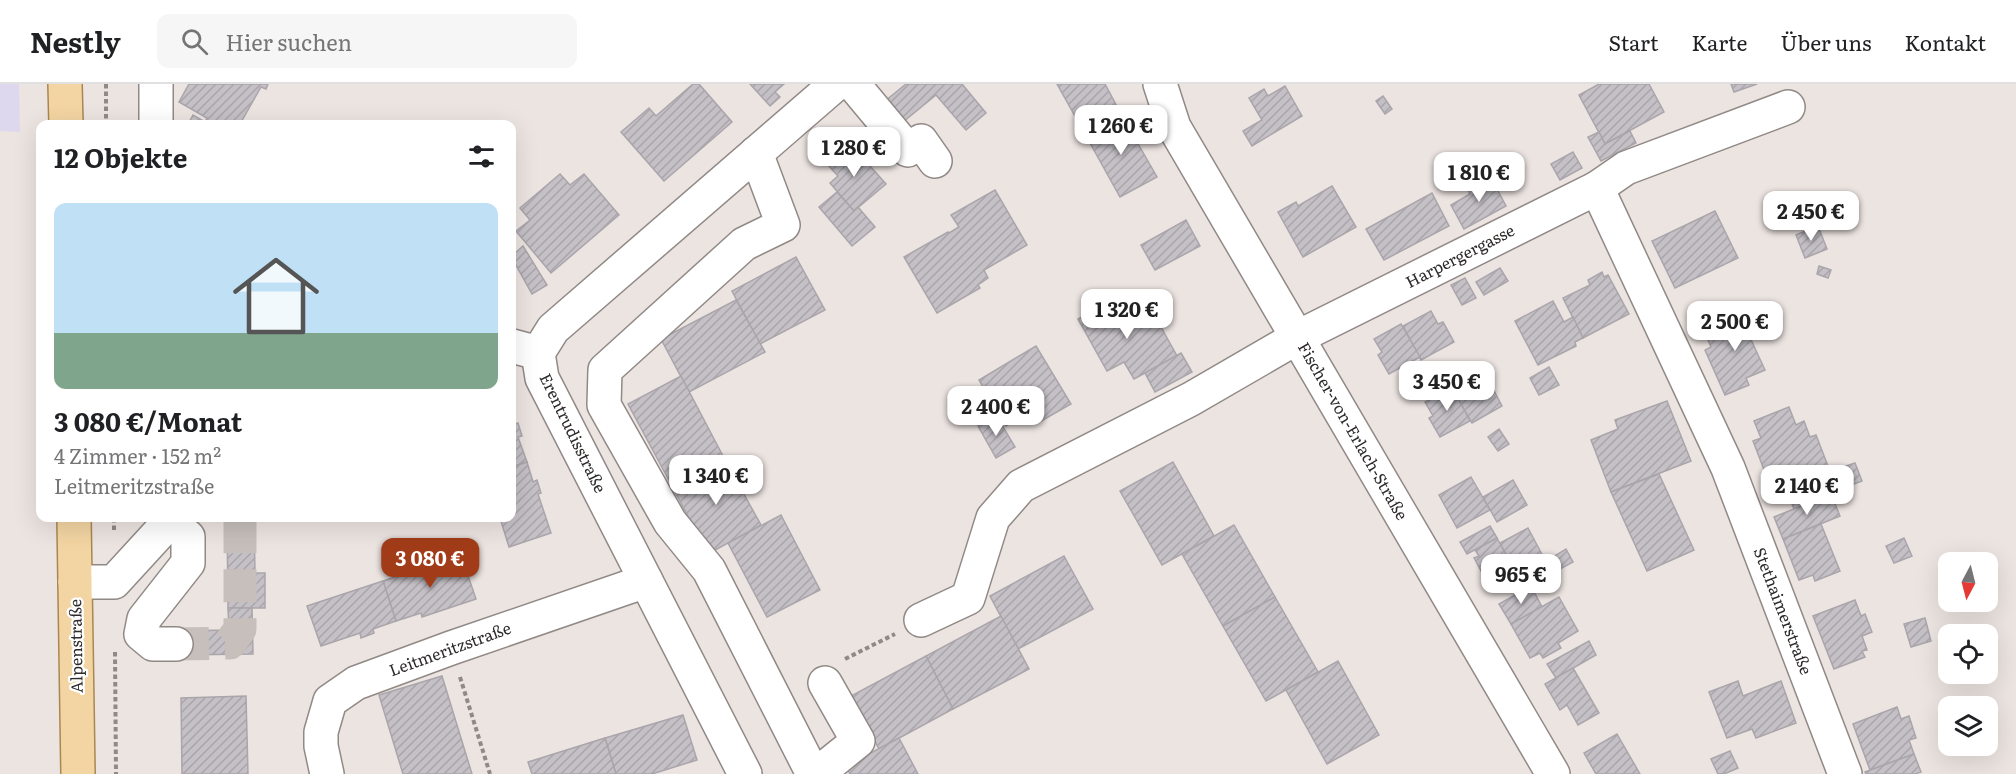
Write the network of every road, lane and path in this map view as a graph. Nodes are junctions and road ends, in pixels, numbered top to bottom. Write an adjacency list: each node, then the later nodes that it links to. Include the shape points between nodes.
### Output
1 (65, 84): 8 (main road)
2 (106, 84): 9 (path)
3 (156, 84): 10 (street)
4 (836, 84): 11 (street, Erentrudisstraße)
5 (853, 84): 12 (street, via 908,150 921,141)
6 (1160, 84): 14 (street, Fischer-von-Erlach-Straße, via 1174,127)
7 (1788, 107): 13 (street, Harpergergasse, via 1626,168)
8 (66, 120)
9 (106, 120)
10 (156, 120)
11 (756, 153): 15 (street, Erentrudisstraße); 19 (street, via 783,225 744,244 605,370 604,405)
12 (934, 160)
13 (1597, 188): 14 (street, Harpergergasse); 33 (street, Stethaimerstraße, via 1728,468)
14 (1298, 337): 23 (street, Harpergergasse, via 1191,399 1021,486 993,518 969,598); 32 (street, Fischer-von-Erlach-Straße)
15 (525, 350): 20 (street, Erentrudisstraße)
16 (74, 522): 22 (main road, Alpenstraße)
17 (167, 522): 22 (street, via 114,582)
18 (173, 522): 24 (street, via 188,537 188,563 144,619 141,634 153,644)
19 (670, 522): 20 (street); 31 (street, via 709,570)
20 (628, 543): 21 (street, Erentrudisstraße)
21 (646, 580): 25 (street, Leitmeritzstraße); 30 (street, Erentrudisstraße)
22 (75, 582): 27 (main road, Alpenstraße)
23 (921, 621)
24 (176, 644)
25 (451, 648): 28 (street, Leitmeritzstraße, via 356,683 330,700 321,732); 29 (path)
26 (825, 683): 31 (street, via 858,741)
27 (78, 774)
28 (327, 774)
29 (490, 774)
30 (745, 774)
31 (815, 774)
32 (1553, 774)
33 (1845, 774)

